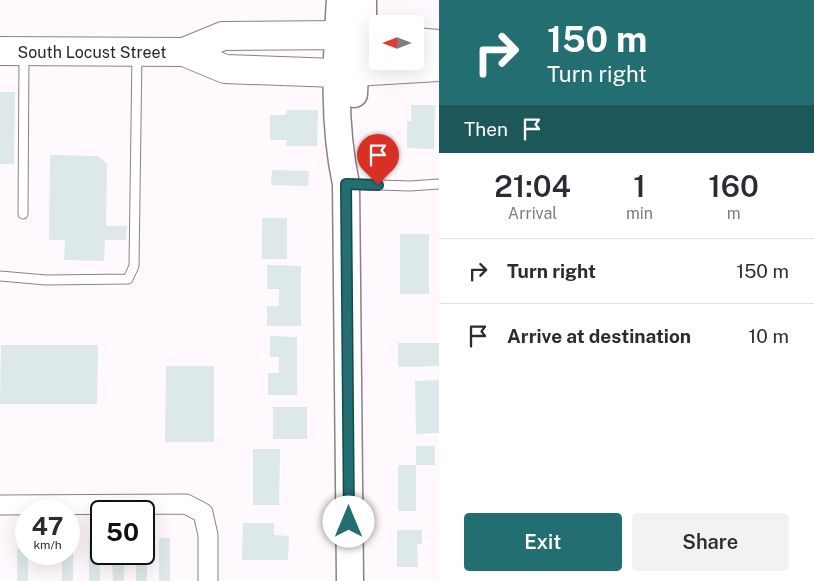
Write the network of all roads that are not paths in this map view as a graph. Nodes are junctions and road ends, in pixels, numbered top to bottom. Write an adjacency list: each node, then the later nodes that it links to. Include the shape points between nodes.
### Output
1 (340, 0): 3 (main road)
2 (363, 0): 3 (main road)
3 (359, 37): 8 (main road, South Locust Street, via 223,36); 10 (main road)
4 (424, 43): 5 (main road)
5 (439, 44)
6 (12, 51): 7 (main road, South Locust Street); 13 (lane)
7 (136, 52): 8 (main road, South Locust Street); 14 (lane, via 134,266 128,279 46,280)
8 (184, 52): 10 (main road, South Locust Street, via 225,69)
9 (439, 67): 10 (main road, South Locust Street)
10 (346, 73): 11 (main road, via 339,151)
11 (346, 184): 12 (lane); 17 (main road)
12 (439, 184)
13 (22, 214)
14 (0, 276)
15 (0, 505): 16 (street, via 186,504 203,513)
16 (208, 581)
17 (350, 581)

